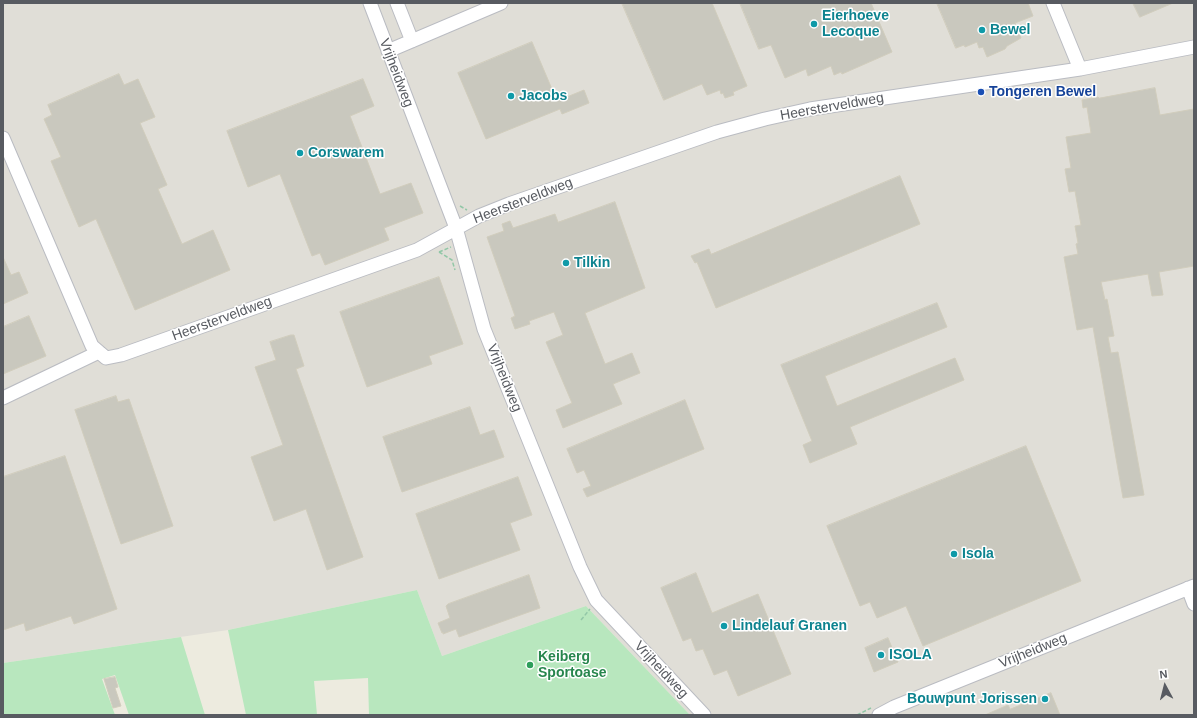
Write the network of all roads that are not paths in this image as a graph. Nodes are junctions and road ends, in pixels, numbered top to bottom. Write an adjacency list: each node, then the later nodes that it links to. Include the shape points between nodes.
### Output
1 (370, 3): 7 (street, Vrijheidweg)
2 (397, 3): 5 (street)
3 (501, 3): 5 (street)
4 (1053, 3): 8 (street)
5 (412, 41): 7 (street)
6 (1194, 47): 8 (street, Heersterveldweg)
7 (388, 51): 10 (street, Vrijheidweg)
8 (1080, 69): 10 (street, Heersterveldweg, via 810,109 765,119 717,132 509,204)
9 (3, 138): 11 (street, via 92,346)
10 (456, 228): 11 (street, Heersterveldweg, via 417,250 121,355 106,358); 15 (street, Vrijheidweg, via 484,329 580,567 596,600)
11 (99, 352): 12 (street)
12 (3, 398)
13 (1191, 587): 14 (street, Vrijheidweg); 16 (street, Vrijheidweg)
14 (1194, 604)
15 (704, 715)
16 (879, 715)

